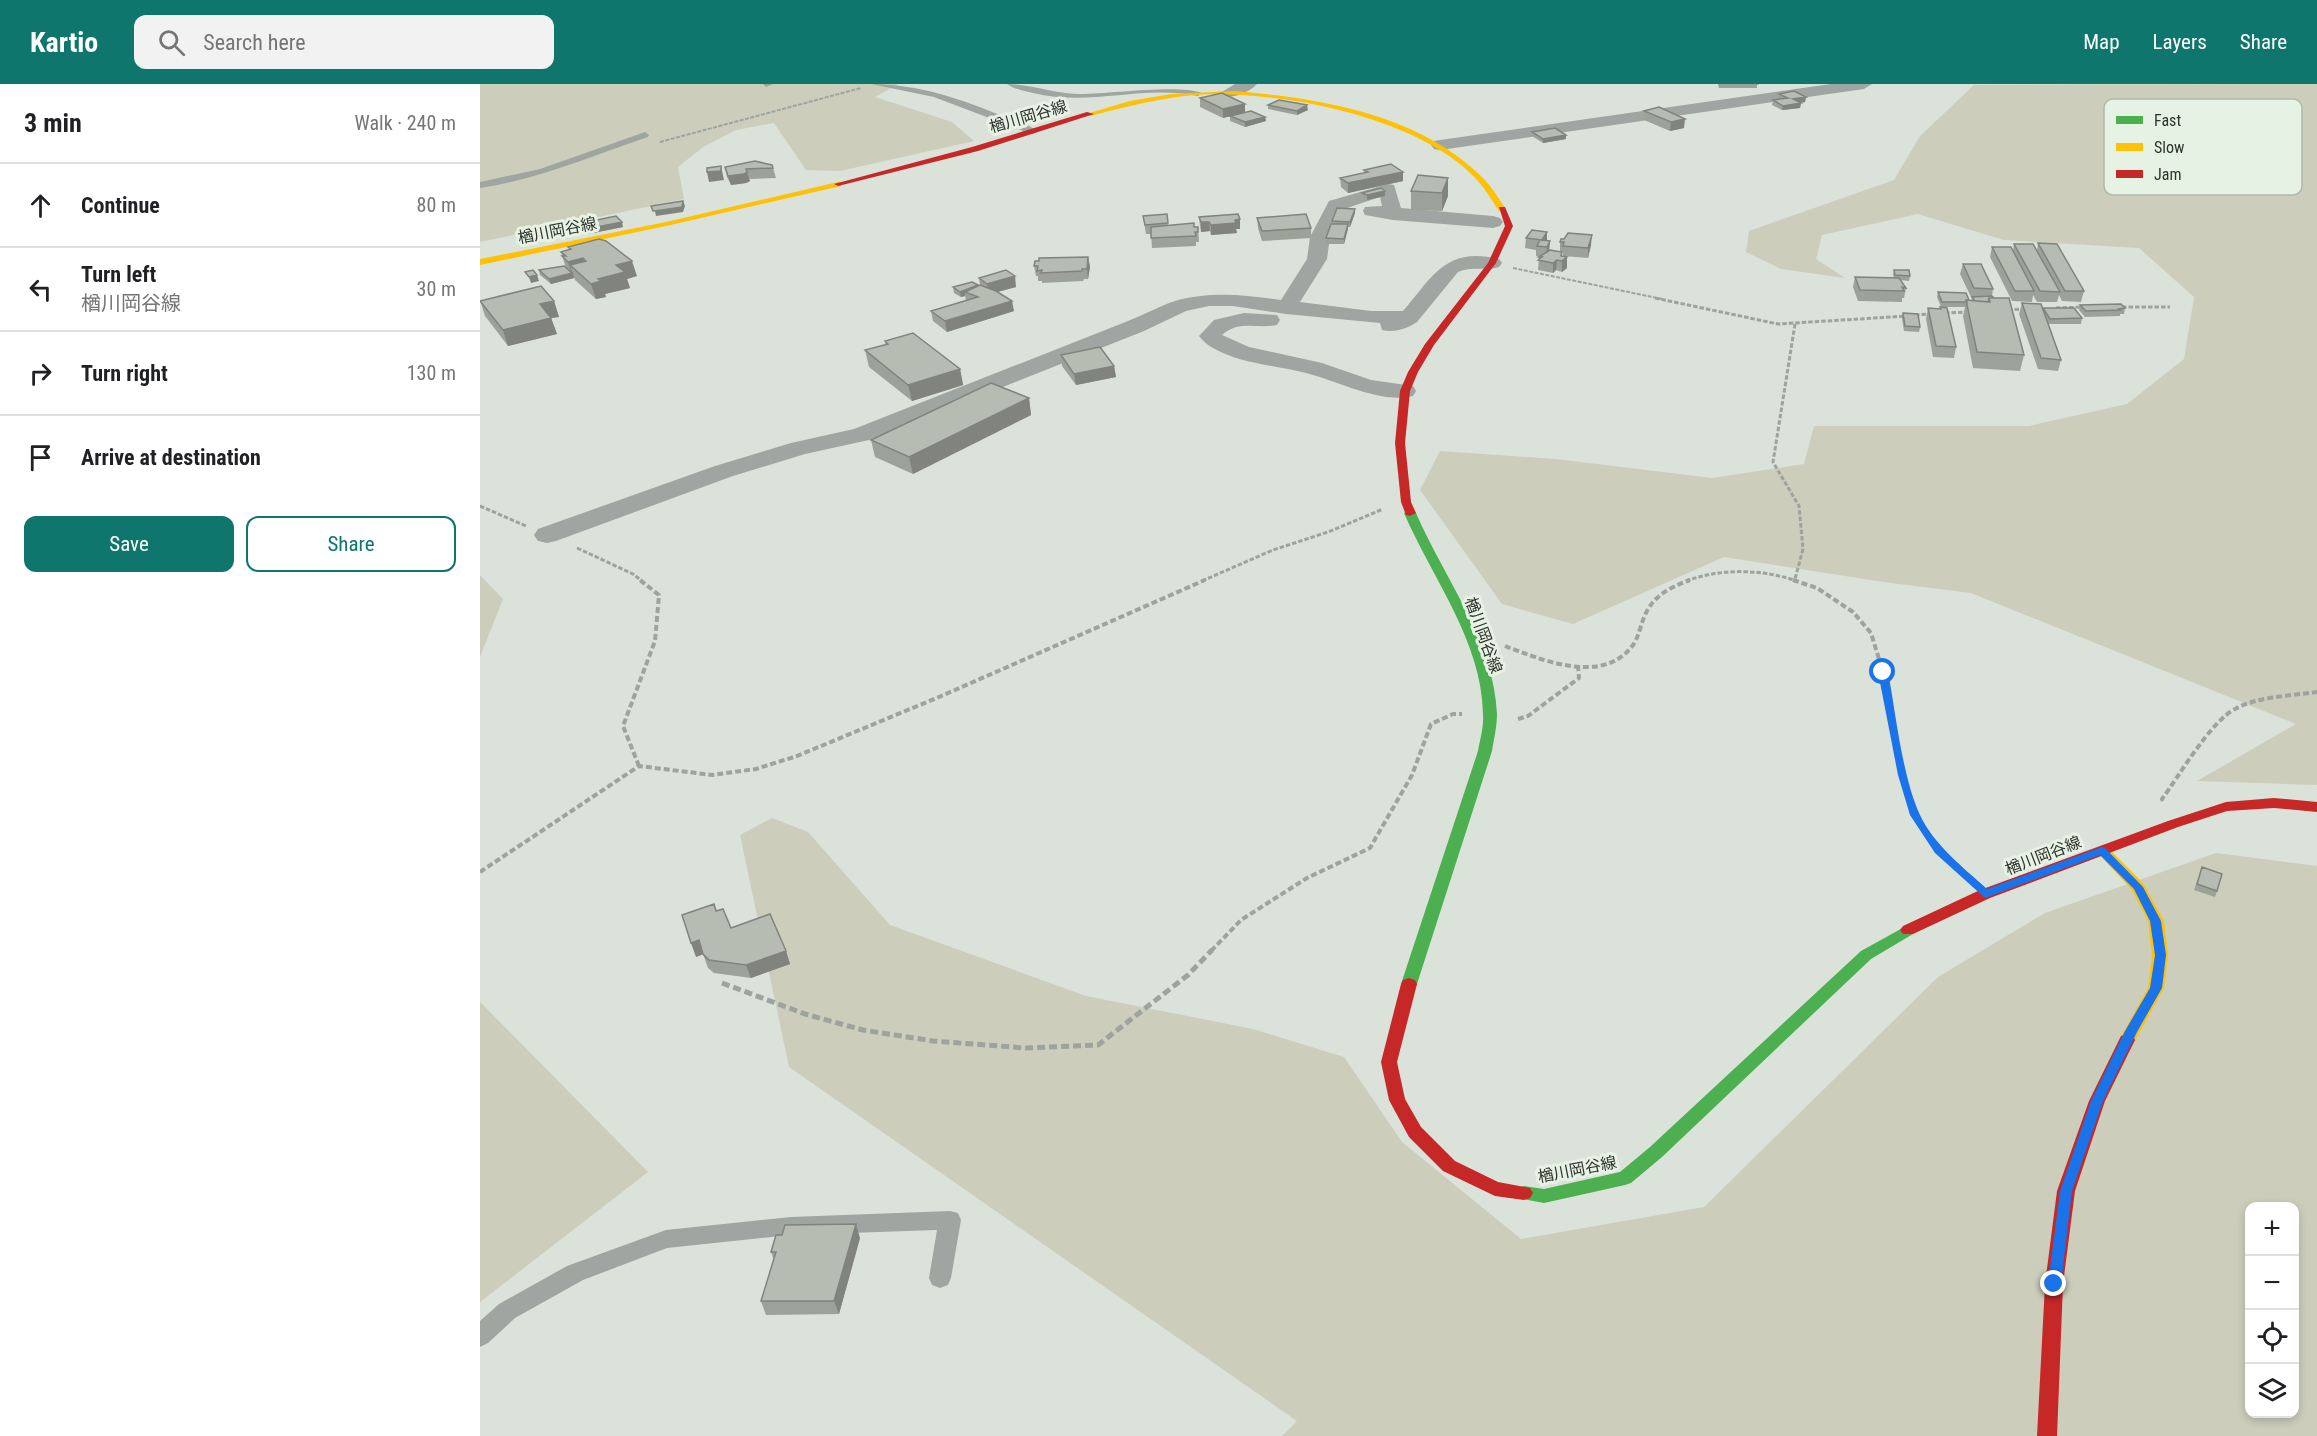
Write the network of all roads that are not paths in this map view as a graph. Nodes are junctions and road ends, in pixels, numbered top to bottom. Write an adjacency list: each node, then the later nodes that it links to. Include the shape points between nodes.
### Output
1 (875, 84): 7 (lane, via 949,97)
2 (1011, 84): 5 (lane, via 1073,97 1180,90)
3 (1250, 84): 6 (street)
4 (1864, 84): 9 (street)
5 (1198, 93): 6 (main road, 楢川岡谷線); 7 (main road, 楢川岡谷線, via 1147,100)
6 (1228, 93): 9 (main road, 楢川岡谷線, via 1258,94 1366,114 1413,130)
7 (1034, 132): 12 (main road, 楢川岡谷線, via 693,218)
8 (645, 135): 10 (lane, via 554,168)
9 (1440, 145): 13 (main road, 楢川岡谷線, via 1502,204 1509,226)
10 (480, 185)
11 (1493, 222): 14 (street, via 1393,213 1388,189 1343,201 1334,208 1320,237 1317,259)
12 (480, 262)
13 (1492, 263): 15 (street, via 1461,263 1451,268); 16 (main road, 楢川岡谷線, via 1430,344)
14 (1286, 308): 15 (street); 17 (street, via 1233,300 1180,306 861,435 724,471)
15 (1409, 317): 16 (street, via 1387,326 1245,318 1215,327 1210,336 1243,352 1314,368 1368,386)
16 (1405, 392): 19 (main road, 楢川岡谷線, via 1400,442 1406,502 1419,536 1453,597 1482,668 1490,714 1485,751 1416,957 1389,1062 1396,1100 1415,1132 1449,1166 1495,1189 1544,1196 1625,1179 1866,956 1922,922)
17 (547, 535)
18 (2317, 807): 19 (main road, 楢川岡谷線, via 2274,803 2226,807)
19 (2102, 850): 22 (main road, via 2138,887 2156,921 2160,955 2156,988 2097,1101 2066,1191 2054,1284)
20 (940, 1278): 21 (lane, via 950,1220 791,1226 666,1239 575,1273 507,1311)
21 (480, 1336)
22 (2047, 1436)

